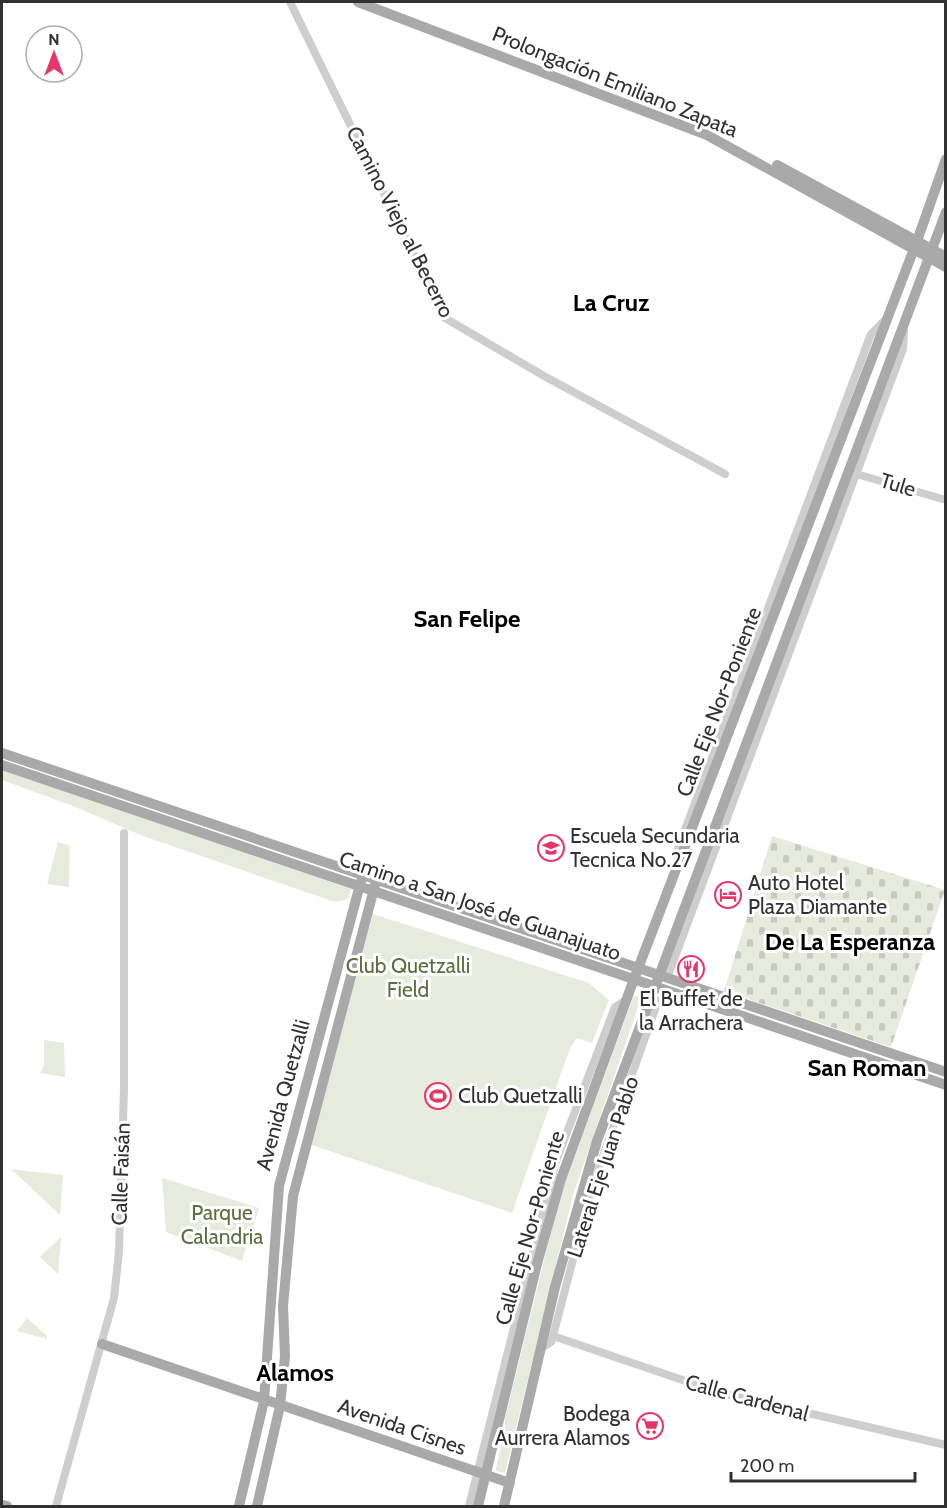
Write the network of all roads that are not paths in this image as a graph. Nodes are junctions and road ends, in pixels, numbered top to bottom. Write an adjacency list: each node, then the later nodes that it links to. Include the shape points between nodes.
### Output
1 (290, 2): 13 (street, Camino Viejo al Becerro, via 445,318)
2 (358, 2): 6 (main road, Prolongación Emiliano Zapata, via 707,135)
3 (373, 2): 6 (main road, Prolongación Emiliano Zapata, via 706,128 807,180)
4 (945, 159): 6 (main road, Calle Eje Nor-Poniente)
5 (945, 212): 7 (main road, Calle Eje Nor-Poniente)
6 (916, 245): 7 (main road); 10 (main road, Calle Eje Nor-Poniente)
7 (931, 254): 8 (main road); 9 (main road); 11 (main road, Calle Eje Nor-Poniente)
8 (945, 257)
9 (945, 267)
10 (886, 318): 11 (main road); 20 (main road, Calle Eje Nor-Poniente)
11 (905, 326): 12 (main road, Calle Eje Nor-Poniente)
12 (854, 473): 14 (street, Tule); 22 (main road, Calle Eje Nor-Poniente)
13 (725, 474)
14 (945, 500)
15 (2, 753): 18 (main road, Camino a San José de Guanajuato)
16 (2, 765): 18 (main road, Camino a San José de Guanajuato)
17 (124, 833): 27 (street, Calle Faisán, via 124,1089 119,1251 114,1298)
18 (361, 880): 19 (main road, Camino a San José de Guanajuato); 29 (main road, Avenida Quetzalli, via 279,1186)
19 (375, 885): 20 (main road, Camino a San José de Guanajuato); 21 (main road, Camino a San José de Guanajuato); 30 (main road, Avenida Quetzalli, via 293,1196 283,1306 285,1356)
20 (633, 966): 21 (main road, Calle Eje Nor-Poniente); 22 (main road, Camino a San José de Guanajuato)
21 (634, 979): 22 (main road, Camino a San José de Guanajuato); 32 (main road, Calle Eje Nor-Poniente, via 561,1179)
22 (660, 980): 23 (main road, Camino a San José de Guanajuato); 24 (main road, Camino a San José de Guanajuato); 28 (main road, Calle Eje Nor-Poniente, via 597,1141)
23 (675, 993): 25 (main road, Camino a San José de Guanajuato); 26 (street, Lateral Eje Juan Pablo, via 658,1001 605,1146)
24 (945, 1072)
25 (945, 1085)
26 (553, 1336): 28 (street, Lateral Eje Juan Pablo); 31 (street, Calle Cardenal, via 721,1393)
27 (102, 1344): 29 (main road, Avenida Cisnes); 36 (street, Calle Faisán)
28 (541, 1348): 33 (main road, Calle Eje Nor-Poniente)
29 (264, 1401): 30 (main road, Avenida Cisnes); 37 (main road, Avenida Quetzalli)
30 (280, 1406): 32 (main road, Avenida Cisnes); 38 (main road, Avenida Quetzalli)
31 (945, 1445)
32 (481, 1475): 33 (main road, Avenida Cisnes); 39 (street); 40 (main road, Calle Eje Nor-Poniente)
33 (510, 1483): 41 (main road, Calle Eje Nor-Poniente)
34 (2, 1505): 35 (main road)
35 (6, 1506)
36 (56, 1506)
37 (240, 1506)
38 (257, 1506)
39 (469, 1506)
40 (478, 1506)
41 (504, 1506)

